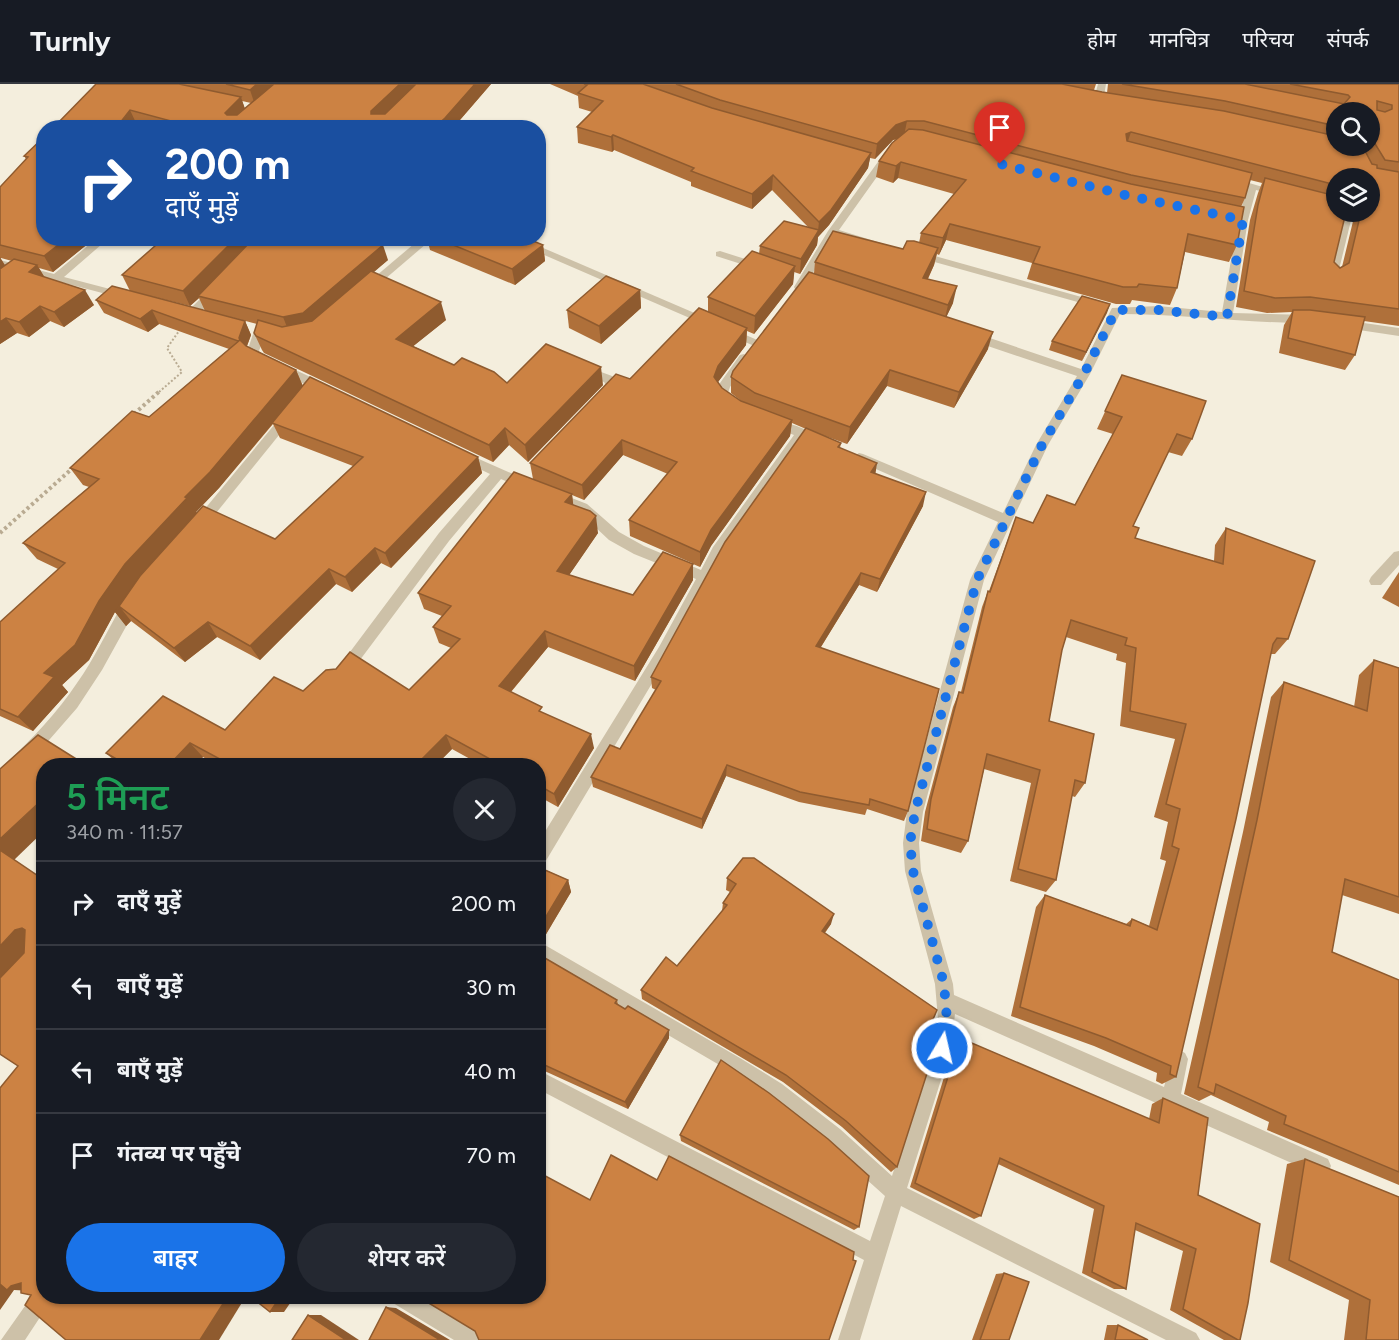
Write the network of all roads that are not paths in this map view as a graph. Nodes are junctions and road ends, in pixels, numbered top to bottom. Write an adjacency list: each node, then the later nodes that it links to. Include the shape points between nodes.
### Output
1 (1102, 84): 2 (street, via 1093,101)
2 (1108, 104)
3 (896, 144): 5 (street)
4 (867, 163): 5 (street)
5 (878, 166): 10 (street)
6 (1220, 178): 7 (street)
7 (1252, 186): 8 (street); 27 (street, via 1238,219)
8 (1284, 194)
9 (1346, 222): 19 (street)
10 (833, 231): 23 (street); 25 (street)
11 (94, 246): 18 (street)
12 (419, 246): 22 (street)
13 (530, 246): 36 (street, via 759,337 724,386 722,394)
14 (720, 254): 17 (street)
15 (0, 263): 16 (street)
16 (21, 269): 18 (street); 20 (street)
17 (772, 271)
18 (56, 278): 24 (street)
19 (1332, 278)
20 (7, 280)
21 (225, 280): 26 (street)
22 (358, 297)
23 (790, 298)
24 (135, 299)
25 (1116, 310): 27 (street); 32 (street)
26 (192, 314)
27 (1227, 317): 29 (street, via 1301,318)
28 (259, 331): 33 (street, via 253,352)
29 (1399, 332)
30 (962, 333): 32 (street)
31 (570, 363): 35 (street, via 608,379 612,386)
32 (1084, 374): 41 (street)
33 (308, 393): 34 (street); 42 (street)
34 (336, 394)
35 (592, 409)
36 (740, 410)
37 (761, 418): 38 (street)
38 (802, 433): 41 (street); 44 (street, via 718,551)
39 (455, 452): 40 (street)
40 (498, 473): 44 (street, via 524,478 582,507 614,536); 47 (street, via 444,537)
41 (1005, 519): 51 (street, via 977,580 910,843 913,871)
42 (190, 535)
43 (1399, 556): 45 (street)
44 (704, 577): 49 (street)
45 (1376, 581)
46 (138, 594): 48 (street, via 119,621 92,674 66,710)
47 (338, 679)
48 (0, 779)
49 (546, 846)
50 (546, 954): 56 (street, via 775,1091 834,1136)
51 (945, 1000): 54 (street); 56 (street, via 947,1020 942,1048)
52 (1184, 1042): 54 (street)
53 (546, 1083): 57 (street)
54 (1170, 1100): 55 (street)
55 (1336, 1172)
56 (896, 1193): 57 (street); 63 (street)
57 (876, 1255): 62 (street)
58 (38, 1304): 60 (street)
59 (413, 1304): 61 (street)
60 (12, 1340)
61 (474, 1340)
62 (849, 1340)
63 (1189, 1340)

